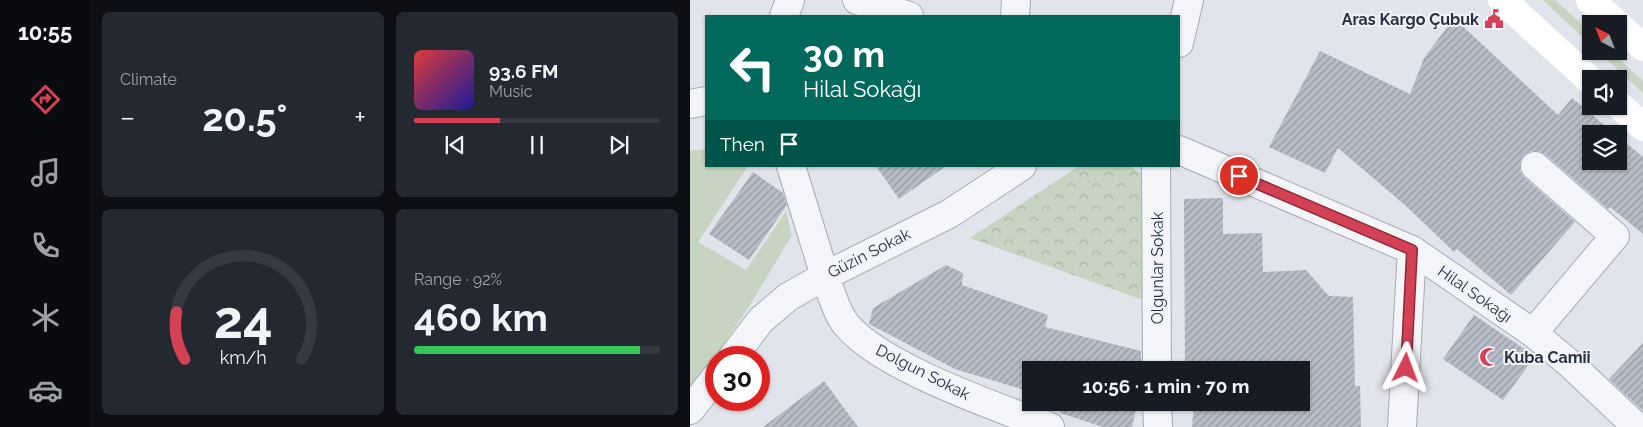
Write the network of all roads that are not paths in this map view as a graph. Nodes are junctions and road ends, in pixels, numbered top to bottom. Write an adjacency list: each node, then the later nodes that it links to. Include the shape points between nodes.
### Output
1 (790, 0): 7 (street)
2 (857, 0): 8 (street)
3 (1016, 0): 9 (street)
4 (1189, 0): 12 (street)
5 (1502, 0): 14 (main road)
6 (1590, 0): 10 (main road)
7 (784, 15)
8 (906, 15)
9 (1015, 15)
10 (1607, 15)
11 (1628, 34): 13 (main road)
12 (1180, 39)
13 (1643, 47)
14 (1582, 72)
15 (705, 101): 16 (street)
16 (690, 104)
17 (1627, 112): 18 (main road)
18 (1643, 127)
19 (1180, 150): 24 (street, Hilal Sokağı)
20 (1535, 166): 26 (street, via 1616,236)
21 (791, 167): 25 (street, Dolgun Sokak)
22 (1020, 167): 25 (street, Güzin Sokak, via 949,214)
23 (1156, 167): 28 (street, Olgunlar Sokak)
24 (1412, 250): 26 (street, Hilal Sokağı); 34 (street)
25 (825, 276): 27 (street, Güzin Sokak, via 788,297 761,320); 32 (street, Dolgun Sokak, via 842,318 864,343 982,402)
26 (1532, 333): 35 (street, Hilal Sokağı)
27 (741, 346)
28 (1157, 361)
29 (705, 391): 30 (street)
30 (690, 410)
31 (1158, 411): 33 (street)
32 (1050, 427)
33 (1158, 427)
34 (1402, 427)
35 (1637, 427)

